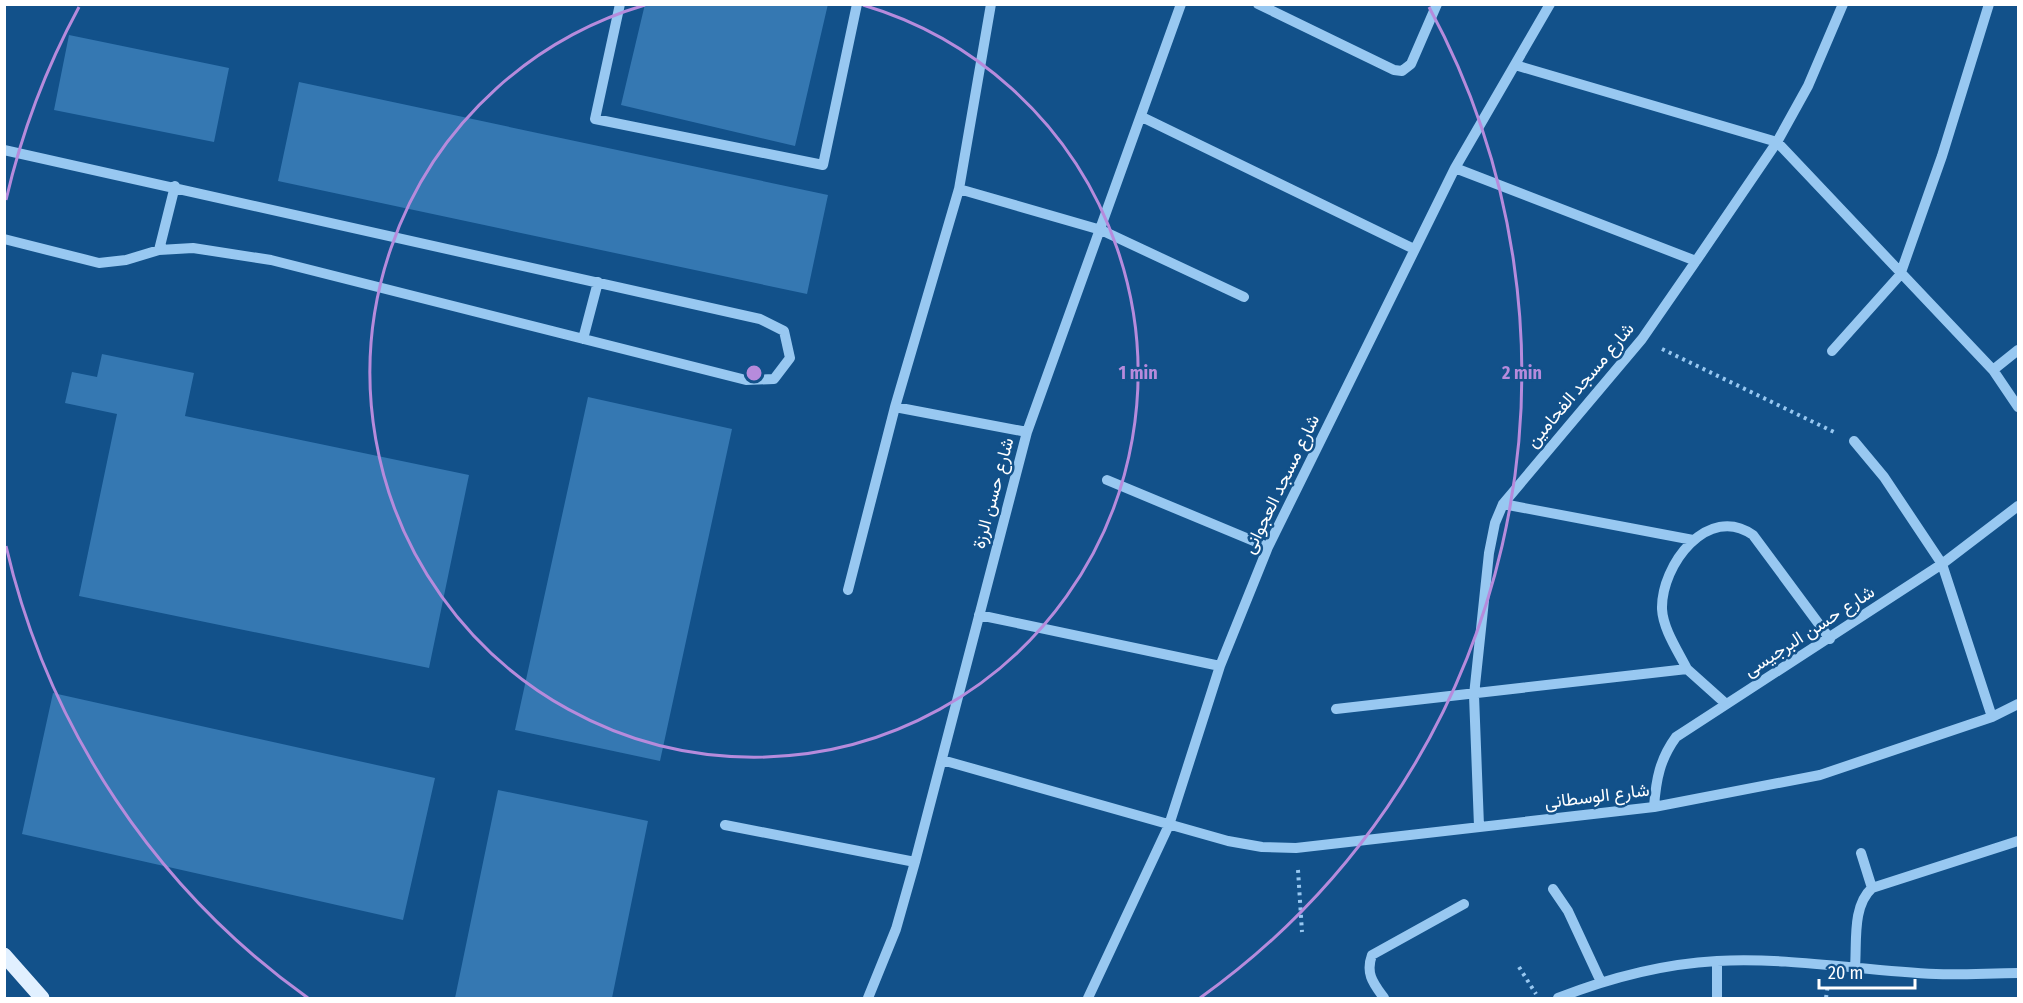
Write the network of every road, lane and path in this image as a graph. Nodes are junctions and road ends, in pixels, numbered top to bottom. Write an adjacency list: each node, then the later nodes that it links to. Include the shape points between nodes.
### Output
1 (621, 4): 2 (street, via 596,119 823,165)
2 (857, 4)
3 (991, 4): 16 (street)
4 (1181, 4): 11 (street, شارع حسن الرزة)
5 (1258, 4): 6 (street, via 1394,70 1411,64)
6 (1437, 4)
7 (1550, 4): 10 (street, شارع مسجد العجوانى)
8 (1843, 4): 12 (street, شارع مسجد الفحامين, via 1808,86)
9 (1989, 4): 22 (street)
10 (1515, 65): 12 (street); 14 (street, شارع مسجد العجوانى)
11 (1142, 117): 17 (street, شارع حسن الرزة); 19 (street)
12 (1777, 142): 21 (street, شارع مسجد الفحامين); 22 (street)
13 (4, 150): 15 (street)
14 (1455, 168): 19 (street, شارع مسجد العجوانى); 21 (street)
15 (174, 186): 20 (street); 23 (street)
16 (959, 189): 17 (street); 30 (street)
17 (1101, 230): 24 (street); 32 (street, شارع حسن الرزة)
18 (4, 239): 20 (street, via 99,263)
19 (1414, 249): 38 (street, شارع مسجد العجوانى)
20 (159, 250): 25 (street, via 193,248 271,260)
21 (1696, 261): 26 (street, شارع مسجد الفحامين)
22 (1900, 275): 28 (street); 29 (street)
23 (598, 282): 25 (street); 25 (street, via 760,318 784,331 790,358 774,379 746,380)
24 (1244, 297)
25 (583, 339)
26 (1642, 339): 33 (path); 35 (street, شارع مسجد الفحامين)
27 (2019, 350): 29 (street)
28 (1832, 351)
29 (1993, 370): 31 (street)
30 (895, 407): 32 (street); 40 (street)
31 (2019, 407)
32 (1027, 432): 41 (street, شارع حسن الرزة)
33 (1854, 441): 39 (street, via 1884,477)
34 (1107, 480): 38 (street)
35 (1503, 504): 37 (street); 45 (street, شارع مسجد الفحامين, via 1489,553)
36 (2019, 506): 39 (street, شارع حسن البرجيسى)
37 (1693, 540): 42 (street, via 1728,525 1742,527 1753,535); 44 (street, via 1674,562 1662,607 1663,619)
38 (1268, 547): 43 (street, شارع مسجد العجوانى)
39 (1942, 564): 42 (street, شارع حسن البرجيسى); 49 (street)
40 (848, 590)
41 (979, 615): 43 (street); 50 (street, شارع حسن الرزة)
42 (1830, 639): 46 (street, شارع حسن البرجيسى)
43 (1220, 666): 53 (street, شارع مسجد العجوانى)
44 (1687, 669): 45 (street); 46 (street)
45 (1474, 695): 48 (street); 54 (street, شارع مسجد الفحامين)
46 (1725, 703): 51 (street, شارع حسن البرجيسى, via 1676,737 1665,752 1656,775)
47 (2019, 704): 49 (street, شارع الوسطانى)
48 (1336, 709)
49 (1992, 717): 51 (street, شارع الوسطانى, via 1820,775)
50 (942, 760): 53 (street, شارع الوسطانى); 58 (street, شارع حسن الرزة)
51 (1654, 807): 54 (street, شارع الوسطانى)
52 (725, 825): 58 (street)
53 (1169, 825): 56 (street, شارع الوسطانى, via 1228,841); 71 (street, شارع مسجد العجوانى)
54 (1479, 826): 56 (street, شارع الوسطانى)
55 (2019, 841): 59 (street)
56 (1296, 848): 62 (path)
57 (1861, 853): 59 (street)
58 (915, 862): 70 (street, شارع حسن الرزة, via 896,930)
59 (1872, 888): 66 (street, via 1862,897 1859,909)
60 (1553, 889): 68 (street, via 1568,911)
61 (1464, 904): 72 (street, via 1372,956 1369,976)
62 (1302, 932)
63 (4, 954): 69 (main road)
64 (1718, 961): 66 (street); 68 (street, via 1659,968); 75 (street)
65 (1520, 967): 73 (path)
66 (1855, 967): 67 (street, via 1937,974)
67 (2019, 973)
68 (1601, 982): 74 (street)
69 (42, 999)
70 (868, 999)
71 (1088, 999)
72 (1384, 999)
73 (1539, 999)
74 (1558, 999)
75 (1717, 999)

